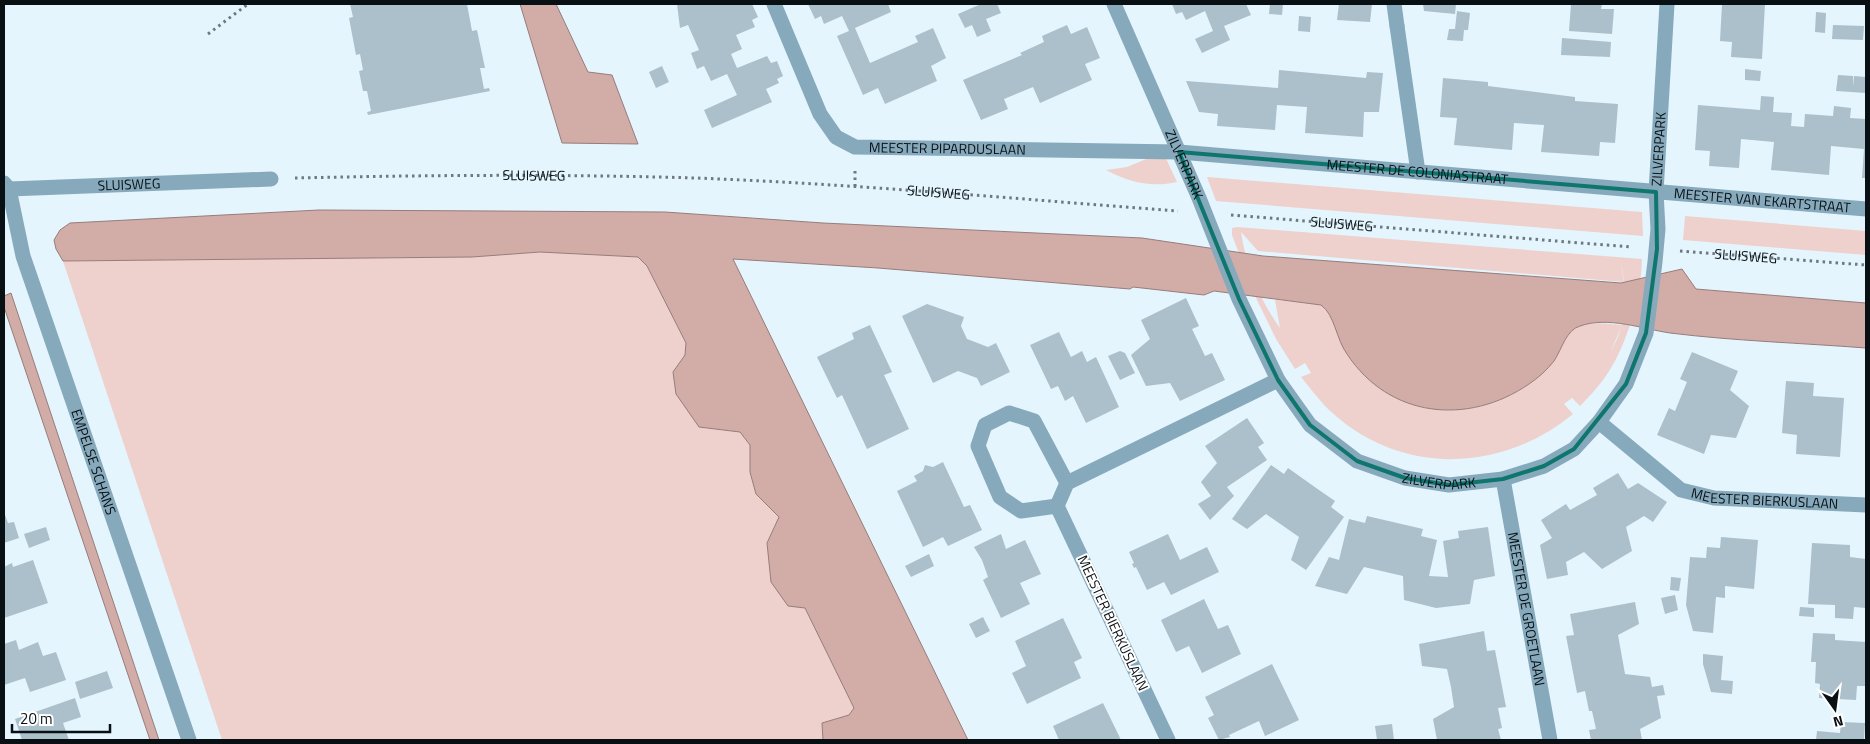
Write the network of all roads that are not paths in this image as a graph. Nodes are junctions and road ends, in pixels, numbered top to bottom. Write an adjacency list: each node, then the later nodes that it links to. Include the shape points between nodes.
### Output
1 (774, 4): 5 (street, MEESTER PIPARDUSLAAN, via 820,114 836,137 855,148)
2 (1114, 4): 5 (street, ZILVERPARK)
3 (1394, 4): 6 (street)
4 (1667, 4): 9 (street, ZILVERPARK)
5 (1179, 152): 6 (street, MEESTER DE COLONIASTRAAT); 11 (street, ZILVERPARK, via 1239,299)
6 (1418, 172): 9 (street, MEESTER DE COLONIASTRAAT)
7 (271, 179): 8 (street, SLUISWEG)
8 (6, 186): 17 (street, EMPELSE SCHANS, via 24,256)
9 (1656, 192): 10 (street, MEESTER VAN EKARTSTRAAT); 12 (street, ZILVERPARK, via 1656,255 1646,333 1626,384)
10 (1866, 209)
11 (1278, 380): 13 (street, ZILVERPARK, via 1310,426 1357,461 1405,478 1449,485); 14 (street)
12 (1599, 422): 13 (street, ZILVERPARK, via 1574,449 1544,466); 15 (street, MEESTER BIERKUSLAAN, via 1681,490 1714,498)
13 (1503, 479): 19 (street, MEESTER DE GROETLAAN)
14 (1067, 483): 16 (street); 16 (street, via 1034,421 1009,413 985,425 978,446 1000,496 1021,511)
15 (1866, 505)
16 (1057, 506): 18 (street, MEESTER BIERKUSLAAN)
17 (189, 740)
18 (1168, 740)
19 (1550, 740)

